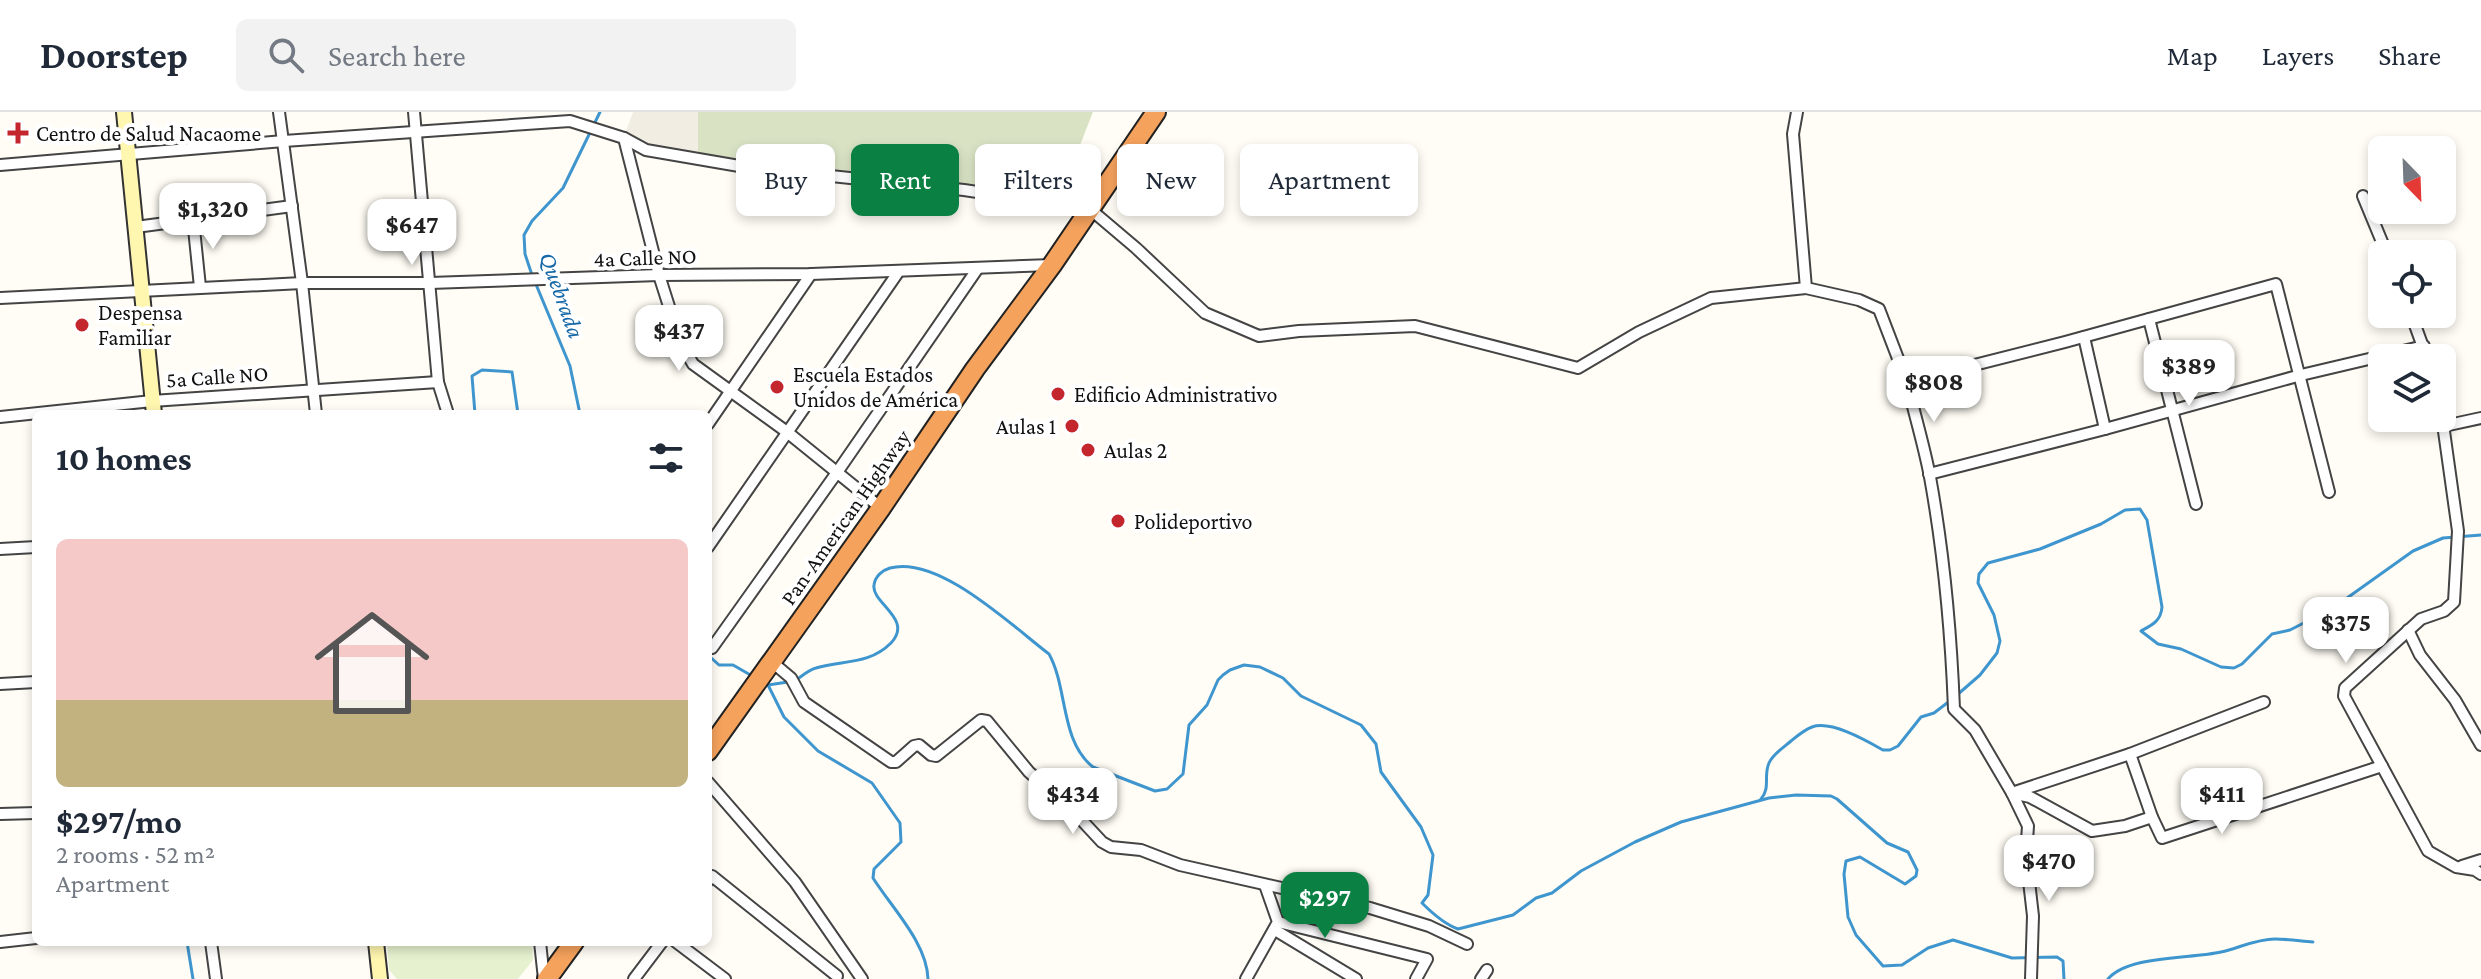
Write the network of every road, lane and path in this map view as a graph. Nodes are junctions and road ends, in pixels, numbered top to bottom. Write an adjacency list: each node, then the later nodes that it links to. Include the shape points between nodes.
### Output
1 (124, 112): 10 (street)
2 (279, 112): 9 (street)
3 (414, 112): 7 (street)
4 (1156, 112): 13 (highway, Pan-American Highway)
5 (1797, 112): 29 (street, via 1793,134)
6 (560, 117): 7 (street); 8 (street)
7 (416, 134): 9 (street); 27 (street)
8 (624, 138): 12 (street, via 646,150 745,167); 25 (street)
9 (284, 141): 10 (street); 15 (street)
10 (129, 155): 11 (street); 19 (street)
11 (0, 165)
12 (975, 192)
13 (1101, 193)
14 (2363, 196): 20 (street)
15 (292, 206): 18 (street); 26 (street)
16 (1085, 216): 21 (highway, Pan-American Highway)
17 (1098, 216): 29 (street, via 1205,313 1259,336 1415,326 1578,368 1711,298)
18 (193, 219): 19 (street); 28 (street)
19 (136, 227): 30 (street)
20 (2381, 240)
21 (1052, 265): 22 (street, 4a Calle NO); 57 (highway, Pan-American Highway)
22 (978, 268): 23 (street, 4a Calle NO); 53 (street)
23 (899, 271): 24 (street, 4a Calle NO); 51 (street)
24 (811, 274): 25 (street, 4a Calle NO); 39 (street)
25 (659, 275): 27 (street, 4a Calle NO); 39 (street, via 693,364)
26 (302, 283): 27 (street, 4a Calle NO); 28 (street, 4a Calle NO); 38 (street)
27 (430, 283): 36 (street)
28 (200, 287): 30 (street, 4a Calle NO)
29 (1806, 288): 37 (street, via 1879,309)
30 (143, 291): 31 (street, 4a Calle NO); 40 (street)
31 (0, 298)
32 (2149, 319): 33 (street); 35 (street, via 2276,284); 41 (street)
33 (2084, 337): 37 (street); 50 (street)
34 (2368, 359): 35 (street)
35 (2301, 375): 41 (street); 55 (street)
36 (438, 382): 38 (street, 5a Calle NO); 44 (street)
37 (1907, 382): 54 (street)
38 (313, 389): 40 (street, 5a Calle NO); 43 (street)
39 (731, 391): 47 (street); 51 (street)
40 (153, 408): 42 (street, 5a Calle NO)
41 (2172, 409): 50 (street); 56 (street)
42 (119, 410)
43 (316, 410)
44 (447, 410)
45 (32, 415): 46 (street, 5a Calle NO)
46 (0, 417)
47 (712, 418)
48 (2481, 418): 49 (street)
49 (2456, 421)
50 (2105, 429): 54 (street)
51 (787, 432): 53 (street); 58 (street)
52 (2444, 432): 61 (street, via 2458,531 2454,602)
53 (838, 471): 57 (street); 62 (street)
54 (1929, 474): 72 (street, via 1952,643 1954,709 1975,730)
55 (2329, 492)
56 (2196, 504)
57 (881, 508): 63 (highway, Pan-American Highway)
58 (712, 541)
59 (32, 547): 60 (street)
60 (0, 549)
61 (2408, 630): 67 (street); 70 (street, via 2345,688 2344,696)
62 (712, 648)
63 (764, 674): 68 (highway, Pan-American Highway); 80 (street, via 791,678 804,702 891,762 919,745 936,756 981,720 987,721 1029,772 1102,842)
64 (32, 682): 65 (street)
65 (0, 684)
66 (2264, 702): 69 (street)
67 (2481, 745)
68 (712, 746)
69 (2130, 754): 72 (street); 75 (street)
70 (2382, 766): 75 (street, via 2162,838); 77 (street, via 2428,851)
71 (712, 787): 91 (street, via 795,882)
72 (2012, 793): 75 (street, via 2030,797 2092,831); 102 (street, via 2028,826)
73 (32, 813): 74 (street)
74 (0, 814)
75 (2152, 817)
76 (2481, 860): 77 (street)
77 (2456, 867): 78 (street)
78 (2481, 874)
79 (712, 876): 92 (street)
80 (1265, 885): 81 (street); 84 (street, via 1370,908)
81 (1277, 926): 99 (street); 100 (street); 101 (street, via 1427,959)
82 (32, 938): 83 (street)
83 (0, 942)
84 (1467, 944)
85 (212, 946): 93 (street)
86 (376, 946): 94 (street)
87 (541, 946): 95 (street)
88 (571, 946): 95 (highway)
89 (659, 946): 96 (street)
90 (681, 946): 97 (street)
91 (849, 960): 92 (street); 98 (street)
92 (836, 977)
93 (216, 979)
94 (380, 979)
95 (546, 979)
96 (634, 979)
97 (725, 979)
98 (862, 979)
99 (1247, 979)
100 (1356, 979)
101 (1416, 979)
102 (2031, 979)

